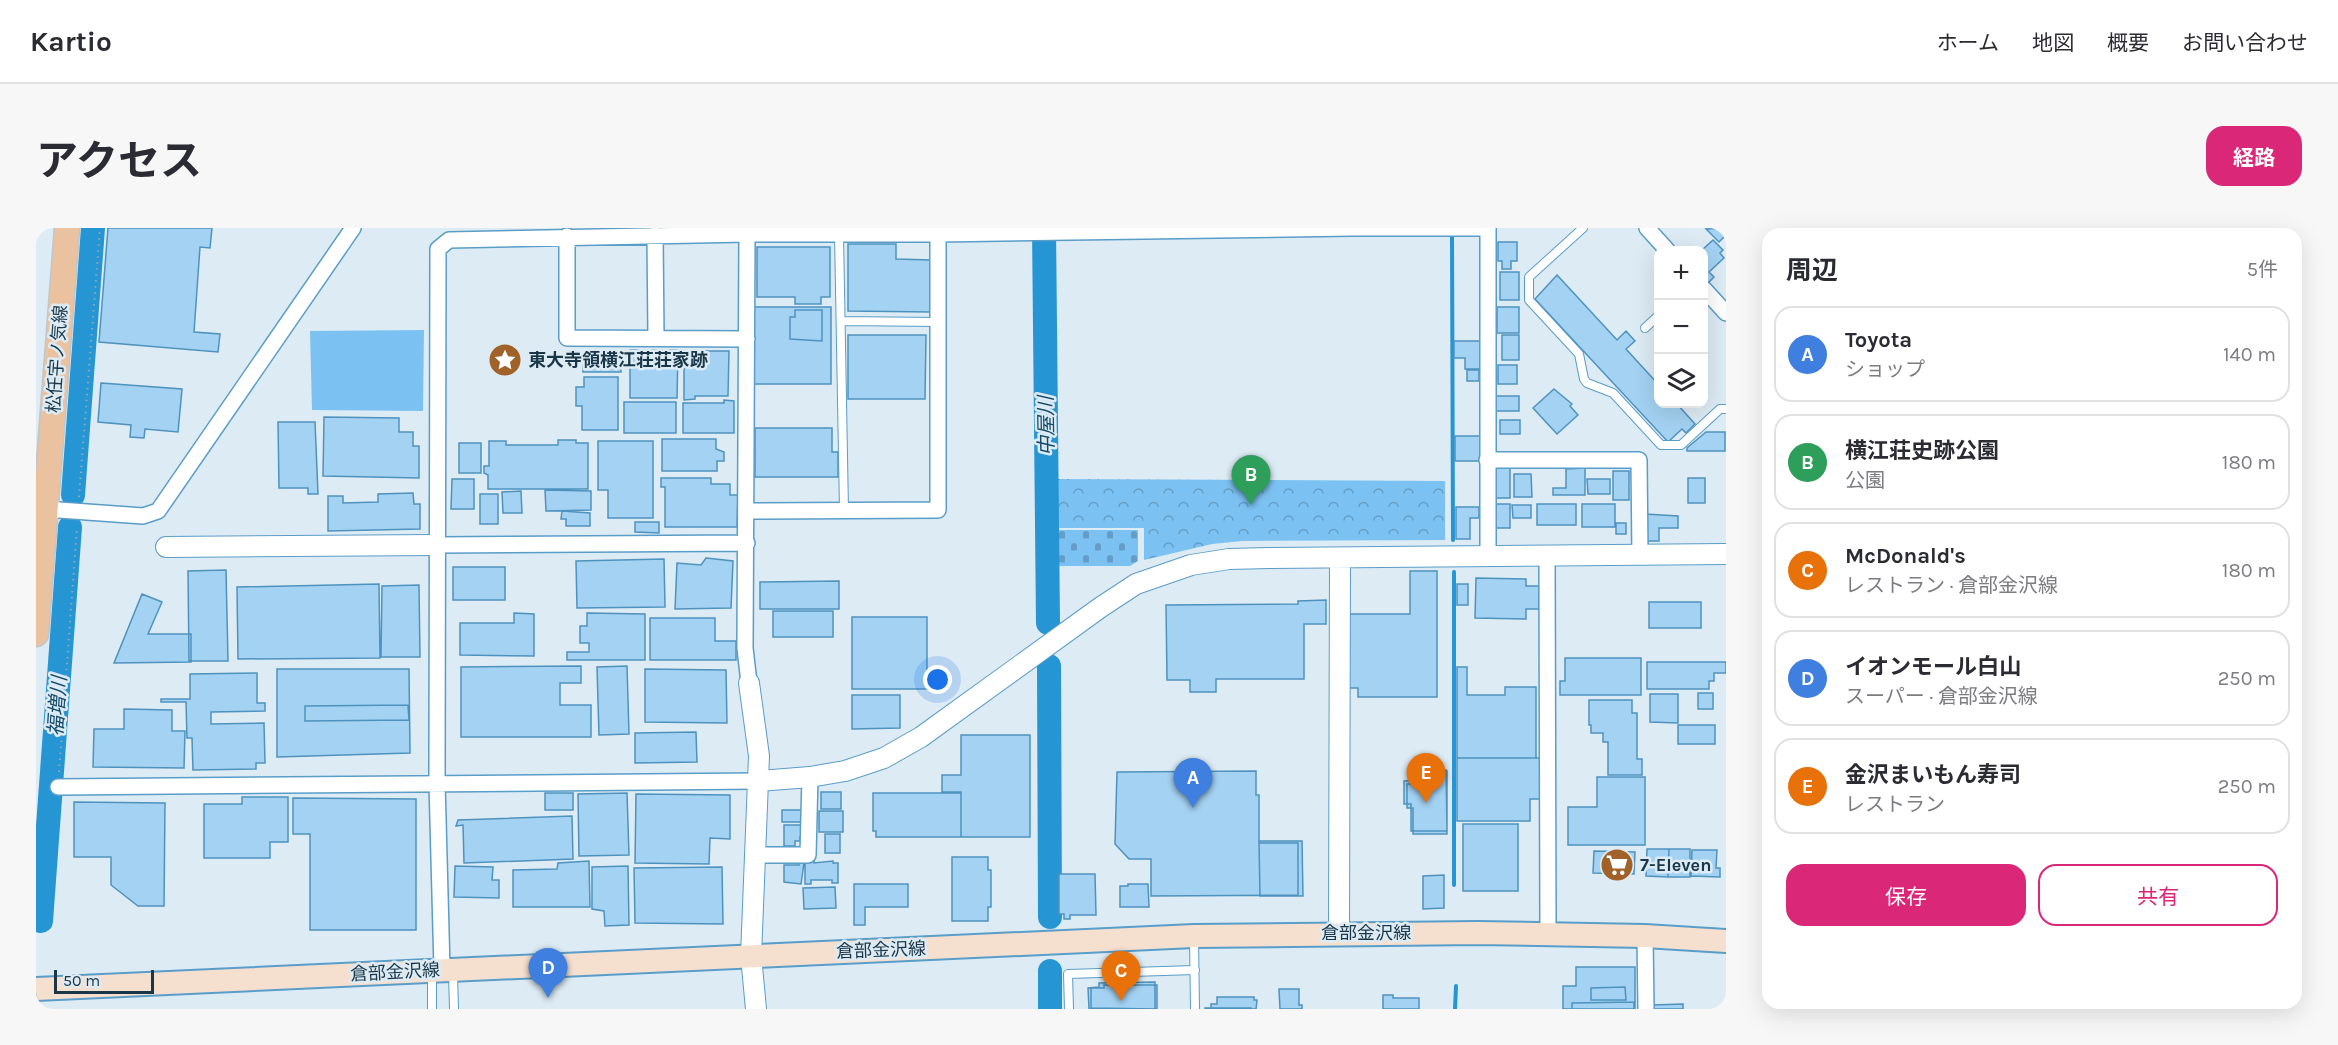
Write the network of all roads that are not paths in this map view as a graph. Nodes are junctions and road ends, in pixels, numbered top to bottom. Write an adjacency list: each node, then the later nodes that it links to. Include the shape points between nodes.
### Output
1 (67, 228): 26 (main road, 松任宇ノ気線)
2 (352, 228): 26 (street, via 158,512 143,516)
3 (1352, 228): 4 (street); 9 (street)
4 (1441, 228): 5 (street)
5 (1479, 228)
6 (1488, 228): 25 (street)
7 (1583, 228): 24 (lane, via 1529,277 1529,300 1579,354 1584,379 1591,387 1613,393 1661,446 1681,445 1720,409)
8 (1647, 228): 15 (street)
9 (1257, 229): 13 (street)
10 (747, 231): 12 (street); 14 (street); 23 (street)
11 (564, 234): 14 (street); 22 (street, via 567,338); 30 (street, via 450,240 438,249)
12 (839, 234): 13 (street); 18 (lane)
13 (938, 234): 20 (street)
14 (655, 235): 22 (street)
15 (1663, 246)
16 (1708, 294): 17 (street)
17 (1726, 313)
18 (841, 321): 20 (lane); 28 (lane)
19 (1654, 321): 21 (lane)
20 (938, 322): 28 (street, via 939,510)
21 (1646, 328)
22 (656, 338): 23 (street)
23 (747, 339): 27 (street)
24 (1726, 409)
25 (1487, 460): 33 (street, via 1639,460); 34 (street)
26 (45, 509): 37 (main road, 松任宇ノ気線)
27 (747, 511): 28 (street); 29 (street)
28 (844, 511)
29 (747, 543): 30 (street); 38 (street, via 745,648)
30 (437, 545): 31 (street); 41 (street)
31 (166, 547)
32 (1726, 554): 33 (street)
33 (1640, 555): 35 (street)
34 (1488, 556): 35 (street); 36 (street)
35 (1547, 556): 45 (street)
36 (1340, 558): 39 (street, via 1229,559 1191,565 1145,581 1101,607 912,742 884,758); 44 (street)
37 (36, 634)
38 (749, 683): 40 (street, via 759,756)
39 (810, 777): 40 (street); 43 (street, via 808,855)
40 (758, 781): 41 (street); 43 (street)
41 (437, 783): 42 (street); 50 (street)
42 (58, 787)
43 (754, 855): 49 (street)
44 (1339, 933): 45 (main road, 倉部金沢線); 46 (main road, 倉部金沢線)
45 (1548, 934): 47 (main road, 倉部金沢線)
46 (1194, 936): 49 (main road, 倉部金沢線); 51 (lane)
47 (1645, 936): 48 (main road, 倉部金沢線); 58 (street)
48 (1726, 941)
49 (751, 956): 50 (main road, 倉部金沢線); 55 (street)
50 (442, 969): 52 (main road, 倉部金沢線); 53 (lane); 54 (lane)
51 (1195, 970): 56 (lane, via 1068,974); 57 (lane)
52 (36, 989)
53 (432, 1009)
54 (454, 1009)
55 (756, 1009)
56 (1069, 1009)
57 (1195, 1009)
58 (1646, 1009)

